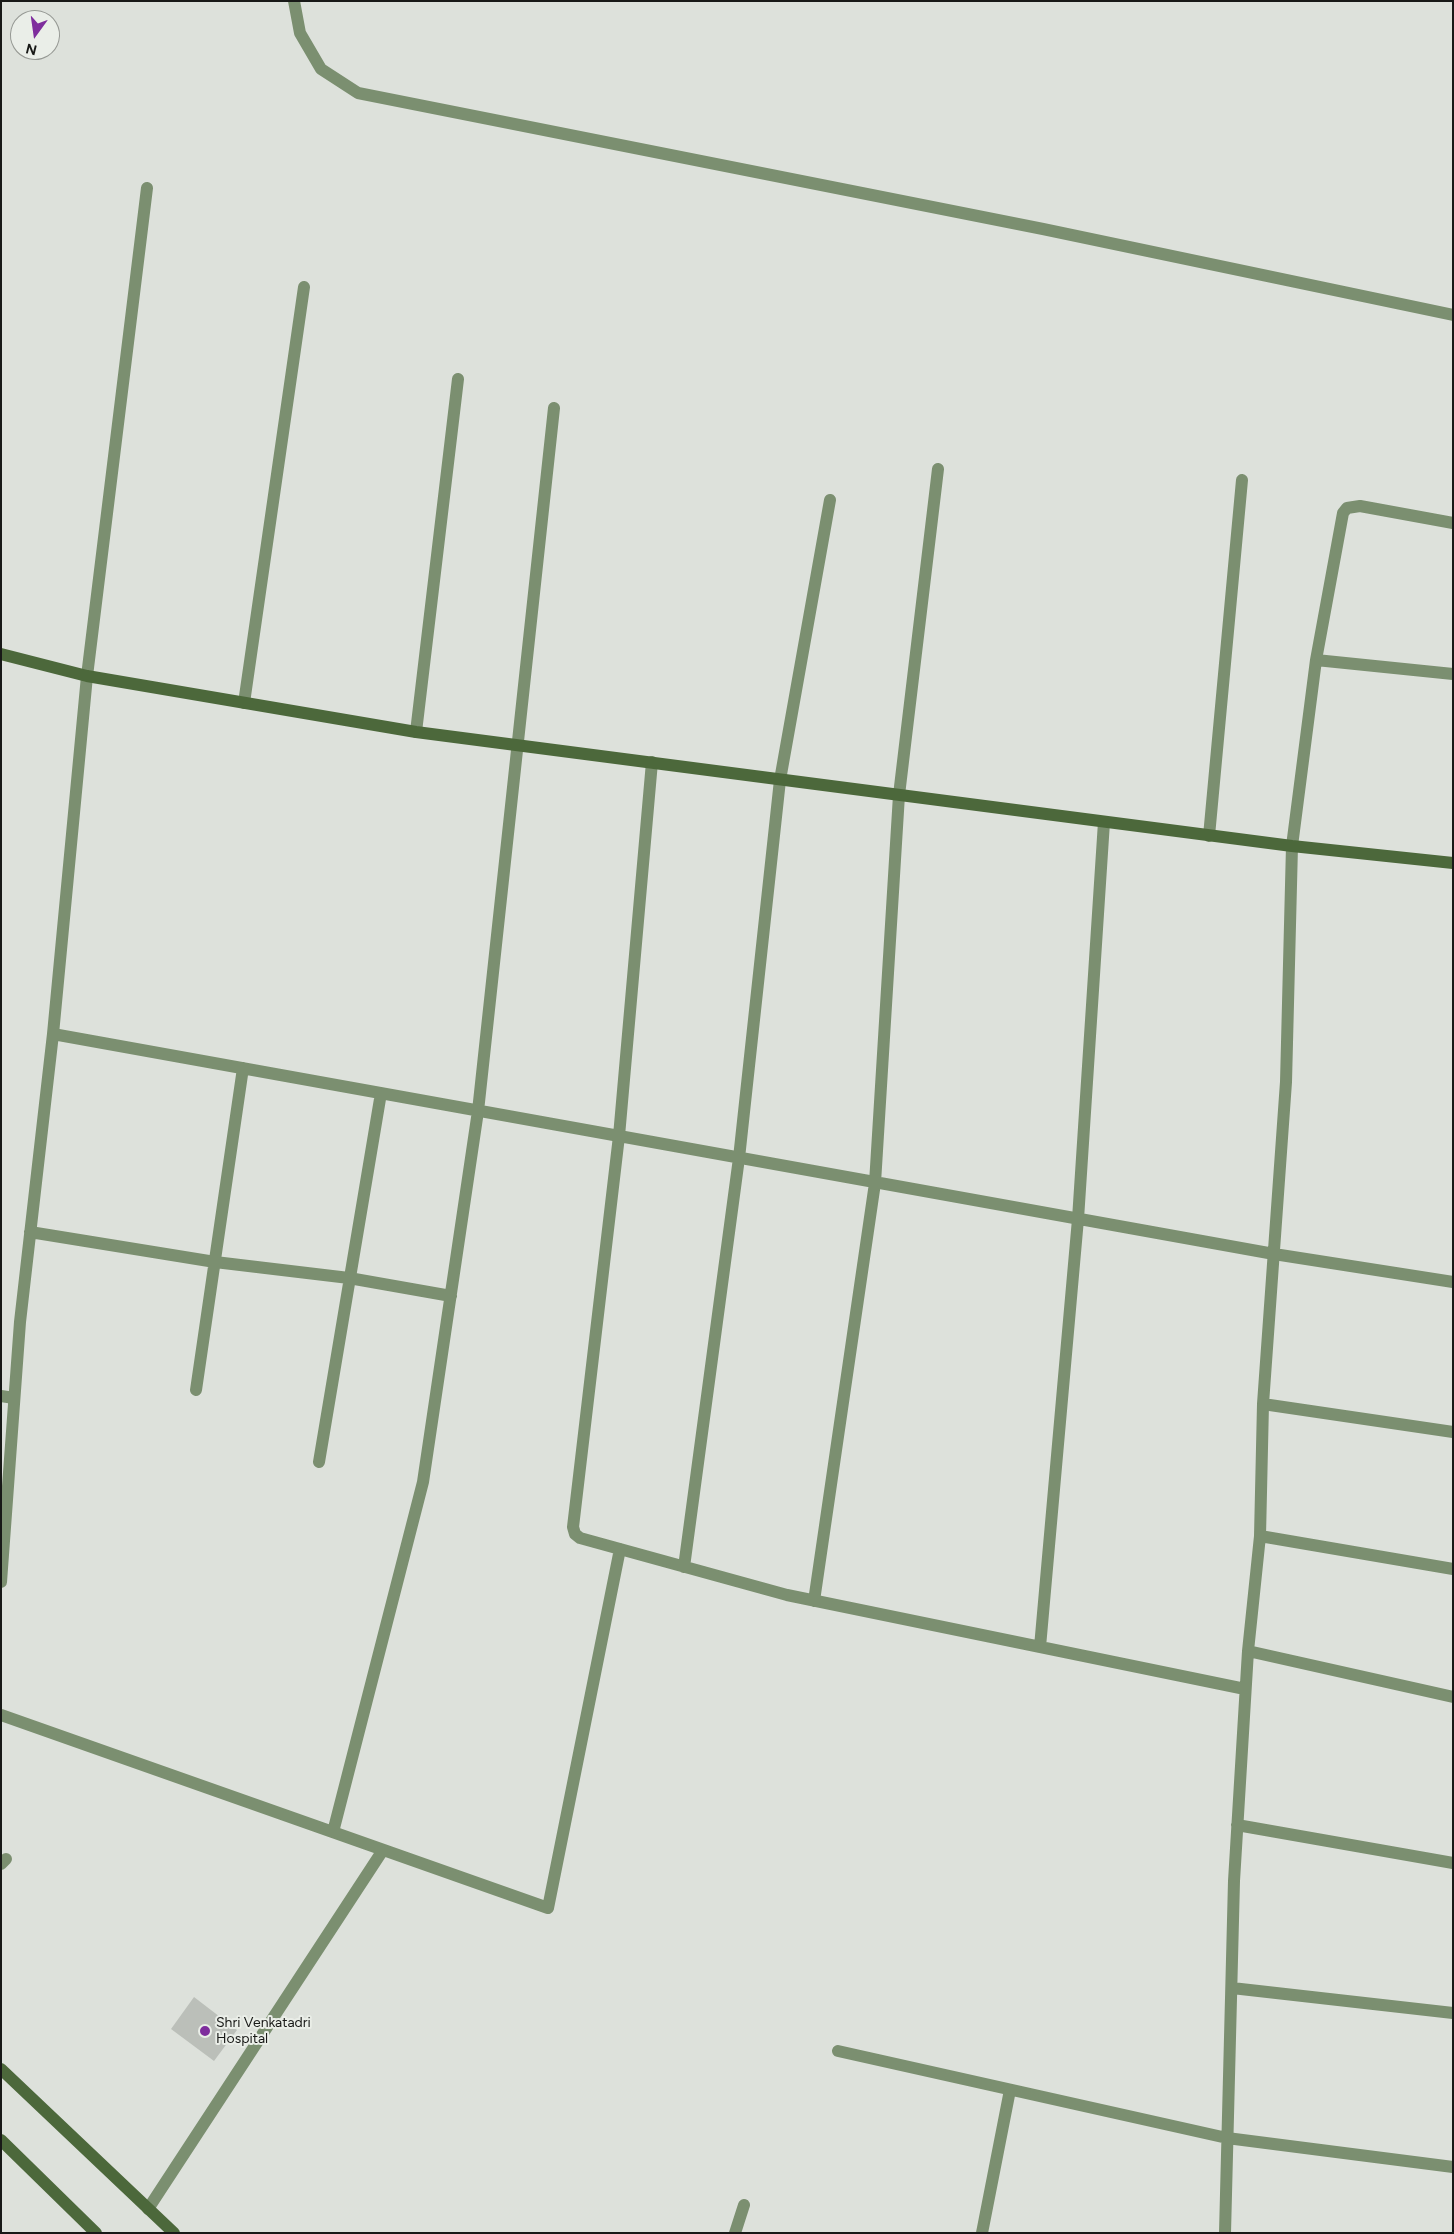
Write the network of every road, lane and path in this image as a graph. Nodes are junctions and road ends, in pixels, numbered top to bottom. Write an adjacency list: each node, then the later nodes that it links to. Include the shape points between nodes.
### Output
1 (294, 1): 4 (street, via 300,33 321,69 358,93)
2 (147, 188): 14 (street)
3 (304, 287): 15 (street)
4 (1453, 314)
5 (458, 379): 16 (street)
6 (554, 408): 17 (street)
7 (938, 470): 20 (street)
8 (1242, 480): 22 (street)
9 (830, 500): 19 (street)
10 (1453, 523): 12 (street, via 1360,506 1347,508 1343,513)
11 (1, 654): 14 (street)
12 (1316, 660): 13 (street); 23 (street)
13 (1453, 674)
14 (87, 676): 15 (street); 25 (street)
15 (244, 703): 16 (street)
16 (416, 732): 17 (street)
17 (519, 745): 18 (street); 28 (street)
18 (652, 762): 19 (street); 29 (street)
19 (780, 780): 20 (street); 30 (street)
20 (899, 795): 21 (street); 31 (street)
21 (1104, 822): 22 (street); 32 (street)
22 (1209, 836): 23 (street)
23 (1292, 846): 24 (street); 34 (street, via 1286,1082)
24 (1453, 863)
25 (53, 1034): 26 (street); 33 (street)
26 (243, 1068): 27 (street); 35 (street)
27 (381, 1093): 28 (street); 36 (street)
28 (478, 1111): 29 (street); 38 (street)
29 (619, 1136): 30 (street); 46 (street, via 573,1527 580,1538)
30 (739, 1158): 31 (street); 47 (street)
31 (876, 1183): 32 (street); 50 (street)
32 (1078, 1219): 34 (street); 51 (street)
33 (30, 1232): 35 (street); 41 (street)
34 (1274, 1254): 37 (street); 42 (street)
35 (215, 1262): 36 (street); 39 (street)
36 (349, 1278): 38 (street); 44 (street)
37 (1453, 1282)
38 (451, 1296): 57 (street, via 423,1482)
39 (196, 1390)
40 (1, 1396): 41 (street)
41 (14, 1398): 49 (street)
42 (1263, 1404): 43 (street); 45 (street)
43 (1453, 1432)
44 (319, 1462)
45 (1260, 1536): 48 (street); 52 (street)
46 (620, 1549): 47 (street); 58 (street, via 548,1908)
47 (684, 1567): 50 (street)
48 (1453, 1569)
49 (1, 1582)
50 (814, 1601): 51 (street)
51 (1040, 1647): 53 (street)
52 (1248, 1651): 53 (street); 54 (street)
53 (1245, 1689): 56 (street)
54 (1453, 1697)
55 (1, 1714): 57 (street)
56 (1237, 1825): 59 (street); 60 (street)
57 (333, 1832): 58 (street)
58 (383, 1850): 69 (street)
59 (1453, 1863)
60 (1232, 1988): 61 (street); 65 (street)
61 (1453, 2013)
62 (838, 2051): 64 (street)
63 (1, 2069): 69 (street)
64 (1010, 2090): 65 (street); 73 (street)
65 (1227, 2138): 67 (street); 74 (street)
66 (1, 2140): 70 (street)
67 (1453, 2167)
68 (744, 2205): 72 (street)
69 (148, 2209): 71 (street)
70 (96, 2233)
71 (174, 2233)
72 (735, 2233)
73 (982, 2233)
74 (1225, 2233)

